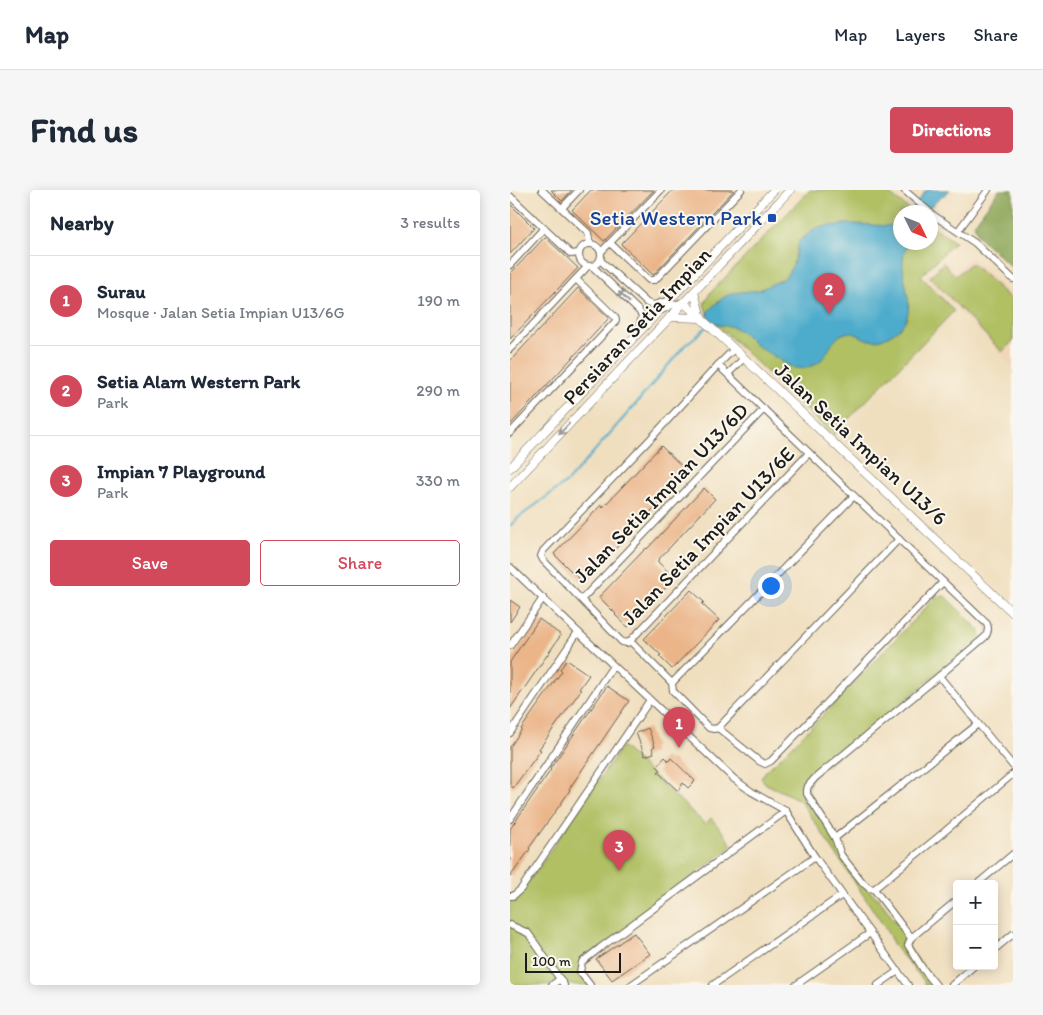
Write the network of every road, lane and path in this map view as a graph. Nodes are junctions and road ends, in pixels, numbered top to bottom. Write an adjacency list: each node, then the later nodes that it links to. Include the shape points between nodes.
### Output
1 (542, 190): 10 (street)
2 (579, 190): 10 (street)
3 (661, 190): 13 (street)
4 (741, 190): 13 (street, via 655,280 649,280)
5 (774, 190): 25 (street, Persiaran Setia Impian)
6 (790, 190): 24 (street, Persiaran Setia Impian)
7 (904, 190): 12 (street)
8 (988, 190): 12 (street)
9 (510, 196): 11 (street)
10 (562, 208): 14 (street, via 588,233)
11 (544, 228): 16 (street, via 571,254); 18 (street)
12 (958, 231): 22 (street)
13 (610, 243): 15 (street)
14 (590, 244): 15 (street, via 599,247); 16 (street)
15 (601, 252): 17 (street)
16 (579, 253): 19 (street, via 581,260)
17 (600, 260): 19 (street); 20 (street)
18 (510, 265)
19 (590, 266): 21 (street); 23 (street)
20 (615, 273): 23 (street); 25 (street, via 646,303 654,305)
21 (576, 279): 31 (street); 37 (street, via 616,320)
22 (1013, 279)
23 (608, 281): 30 (street, one-way to 23, via 642,316)
24 (694, 292): 26 (street, Persiaran Setia Impian); 29 (street)
25 (672, 299): 27 (street, Persiaran Setia Impian)
26 (683, 302): 27 (street); 28 (street, Persiaran Setia Impian); 29 (street, Jalan Setia Impian U13/6)
27 (660, 311): 30 (street, Persiaran Setia Impian)
28 (670, 317): 29 (street); 40 (street, Persiaran Setia Impian, one-way to 40)
29 (702, 320): 32 (street, Jalan Setia Impian U13/6)
30 (638, 334): 39 (street, Persiaran Setia Impian)
31 (510, 349)
32 (734, 349): 33 (street, Jalan Setia Impian U13/6); 34 (street)
33 (744, 358): 35 (street); 47 (street, Jalan Setia Impian U13/6)
34 (718, 365): 35 (street); 46 (street, via 543,551 543,560)
35 (728, 374): 36 (street)
36 (764, 409): 38 (street); 46 (street, Jalan Setia Impian U13/6D)
37 (510, 433)
38 (809, 453): 41 (street); 49 (street, Jalan Setia Impian U13/6E)
39 (510, 468)
40 (510, 487)
41 (854, 496): 42 (street); 53 (street)
42 (899, 539): 44 (street); 56 (street)
43 (510, 567): 45 (street)
44 (943, 582): 52 (street, via 987,624 988,631); 56 (street, via 771,761 762,763)
45 (543, 598): 48 (street); 50 (street)
46 (582, 599): 49 (street, via 622,642)
47 (1013, 613)
48 (578, 632): 51 (street); 57 (street)
49 (630, 641): 53 (street)
50 (510, 646)
51 (613, 666): 54 (street); 61 (street)
52 (939, 676): 55 (street); 62 (street, via 811,781 807,794)
53 (672, 683): 56 (street, via 673,691 709,728)
54 (650, 700): 60 (street, via 734,779); 68 (street, via 521,889)
55 (978, 724): 58 (street); 62 (street)
56 (718, 728)
57 (510, 733)
58 (1013, 766)
59 (1013, 774): 66 (street)
60 (786, 811): 64 (street); 79 (street, via 582,962 580,972)
61 (510, 819)
62 (835, 838): 66 (street, via 841,854 864,884)
63 (1013, 854): 65 (street)
64 (815, 857): 67 (street); 80 (street)
65 (982, 880)
66 (874, 889): 73 (street)
67 (842, 895): 71 (street); 81 (street)
68 (512, 896)
69 (953, 903): 73 (street)
70 (510, 925): 77 (street, via 528,933)
71 (870, 933): 76 (street); 82 (street)
72 (1013, 934): 74 (street)
73 (911, 938): 85 (street, via 908,945)
74 (998, 947)
75 (969, 970): 86 (street)
76 (898, 971): 83 (street); 84 (street)
77 (562, 982): 78 (street)
78 (552, 985)
79 (590, 985)
80 (631, 985)
81 (713, 985)
82 (796, 985)
83 (878, 985)
84 (908, 985)
85 (936, 985)
86 (952, 985)

